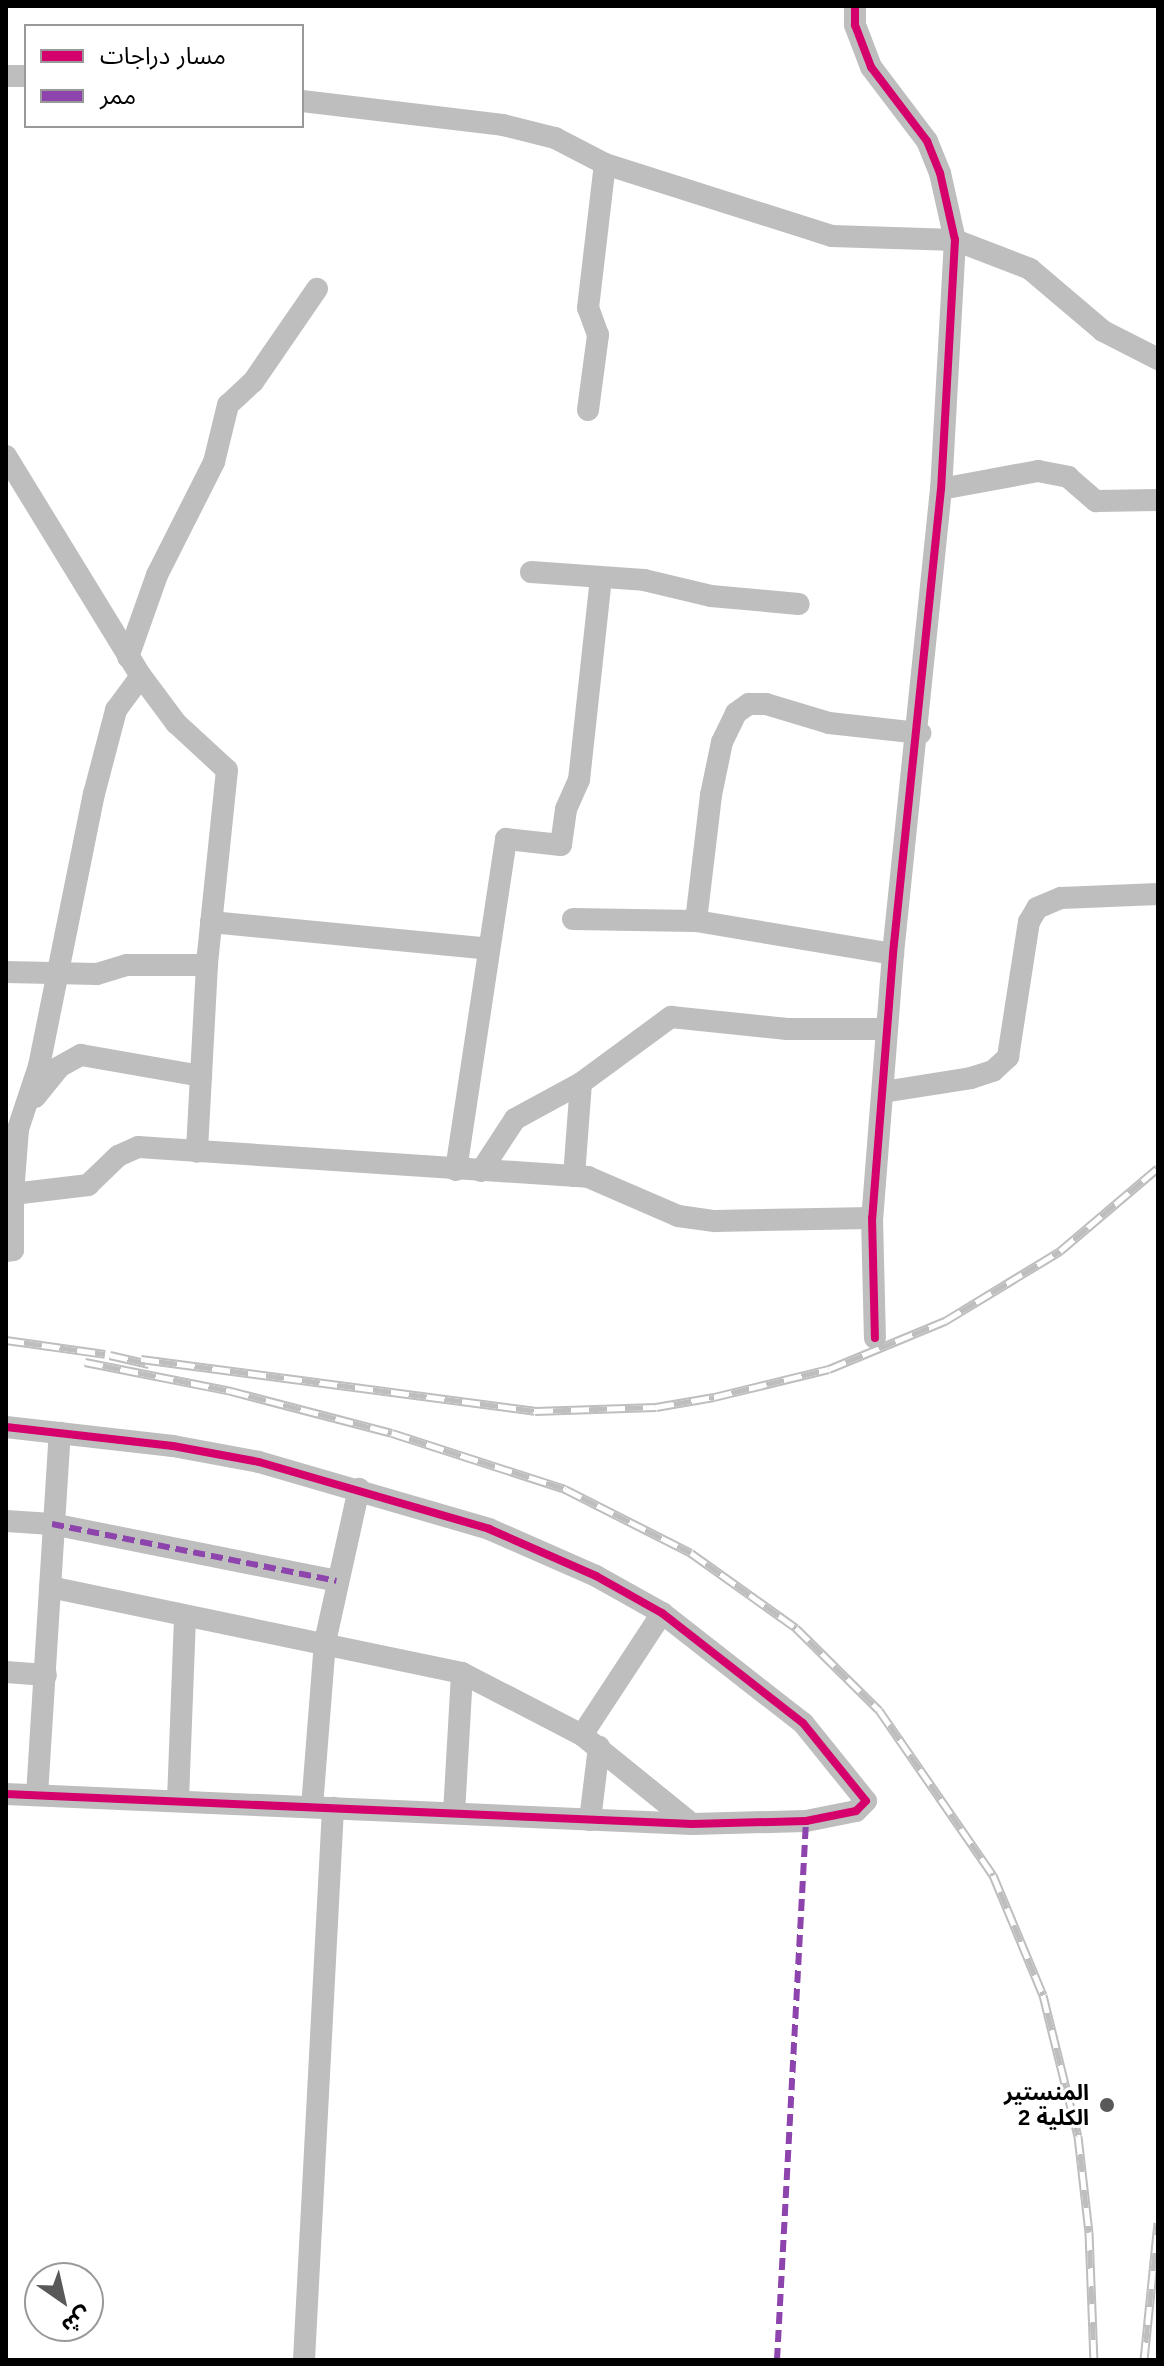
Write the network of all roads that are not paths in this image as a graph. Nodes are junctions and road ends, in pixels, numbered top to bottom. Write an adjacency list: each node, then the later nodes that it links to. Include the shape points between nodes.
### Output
1 (855, 6): 4 (street, via 855,25 871,67 927,141)
2 (304, 101): 3 (street, via 503,125 555,138)
3 (605, 164): 4 (street, via 832,236); 7 (street, via 588,308 598,335)
4 (955, 240): 6 (street, via 1030,269 1103,331); 9 (street)
5 (317, 289): 14 (street, via 253,382 228,405 214,462 162,563)
6 (1158, 359)
7 (588, 410)
8 (6, 456): 14 (street)
9 (941, 489): 10 (street, via 1038,471 1068,477 1096,501); 15 (street)
10 (1158, 500)
11 (531, 572): 12 (street)
12 (601, 578): 13 (street); 20 (street, via 579,780 566,809 561,845 506,839)
13 (799, 604)
14 (134, 666): 19 (street, via 176,723 227,770); 23 (street, via 116,710)
15 (920, 733): 18 (street, via 829,723 766,704 749,704 736,713 722,742 711,795); 21 (street)
16 (1158, 894): 28 (street, via 1061,898 1037,908 1029,922 1008,1057 993,1071 971,1078)
17 (573, 919): 18 (street)
18 (696, 921): 21 (street)
19 (211, 922): 20 (street); 22 (street)
20 (489, 949): 31 (street)
21 (893, 954): 25 (street)
22 (207, 965): 23 (street, via 127,965 97,974); 26 (street)
23 (59, 970): 24 (street); 29 (street)
24 (6, 972)
25 (886, 1029): 27 (street, via 787,1029 671,1017); 28 (street)
26 (201, 1076): 29 (street, via 81,1055 59,1067); 30 (street)
27 (581, 1083): 32 (street, via 515,1119); 33 (street)
28 (883, 1092): 35 (street)
29 (26, 1111): 34 (street, via 18,1129)
30 (197, 1152): 31 (street); 34 (street, via 129,1149 88,1185)
31 (456, 1170): 32 (street)
32 (481, 1171): 33 (street)
33 (574, 1176): 35 (street, via 588,1177 678,1216 715,1221)
34 (13, 1194): 36 (street, via 13,1250)
35 (872, 1218): 37 (street)
36 (6, 1251)
37 (875, 1338)
38 (6, 1427): 39 (street)
39 (60, 1433): 40 (street, via 230,1457); 42 (street)
40 (359, 1489): 43 (street); 45 (street, via 489,1529 596,1576)
41 (6, 1521): 42 (street)
42 (52, 1524): 43 (street); 44 (street)
43 (336, 1581): 47 (street)
44 (50, 1587): 46 (street); 50 (street)
45 (662, 1613): 51 (street); 58 (street, via 803,1723 866,1801 856,1811 806,1821)
46 (185, 1616): 47 (street); 54 (street)
47 (325, 1642): 49 (street); 55 (street)
48 (6, 1672): 50 (street)
49 (462, 1673): 51 (street); 56 (street)
50 (46, 1675): 53 (street)
51 (590, 1741): 57 (street); 58 (street)
52 (6, 1794): 53 (street)
53 (37, 1795): 54 (street)
54 (178, 1800): 55 (street)
55 (322, 1807): 56 (street); 59 (street)
56 (454, 1813): 57 (street)
57 (590, 1820): 58 (street)
58 (692, 1824)
59 (304, 2360)

